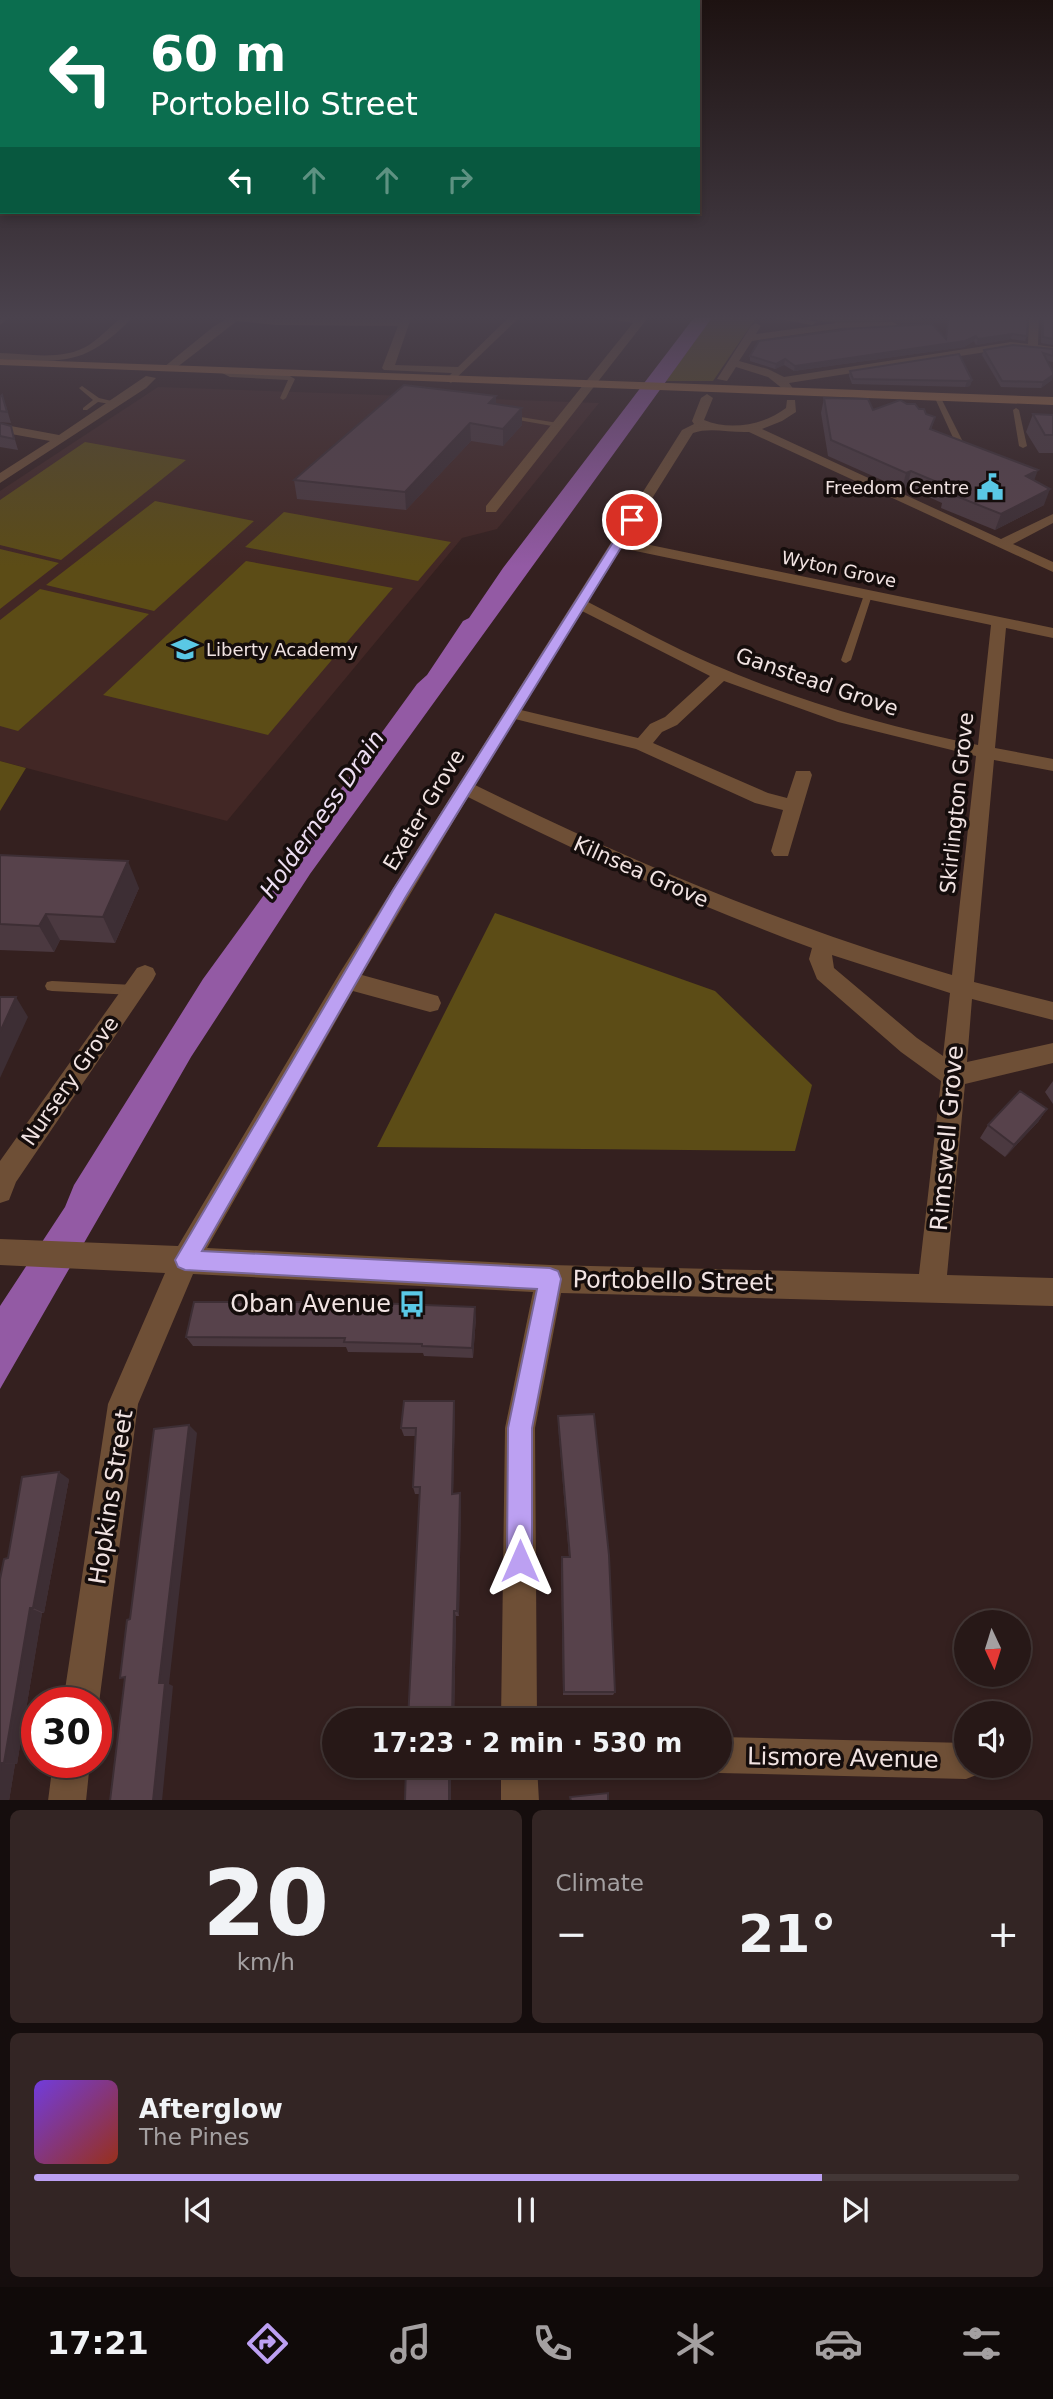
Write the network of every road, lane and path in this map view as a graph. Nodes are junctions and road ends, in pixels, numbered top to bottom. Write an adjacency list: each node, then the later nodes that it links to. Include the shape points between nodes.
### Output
1 (122, 399): 9 (street)
2 (578, 399): 14 (street)
3 (707, 399): 15 (street, via 698,421)
4 (789, 399): 17 (street, via 792,409 785,415)
5 (898, 399): 8 (street)
6 (97, 400): 9 (lane); 10 (lane)
7 (1053, 401): 8 (street)
8 (939, 402): 11 (street); 20 (lane)
9 (117, 403): 18 (street)
10 (85, 409)
11 (1016, 410): 12 (street); 19 (lane)
12 (1053, 411)
13 (508, 417): 14 (lane)
14 (558, 425): 22 (street)
15 (703, 425): 17 (street); 24 (street, Exeter Grove, via 688,429)
16 (0, 428): 18 (street)
17 (751, 428): 25 (street)
18 (61, 439): 21 (street)
19 (1024, 446)
20 (962, 454)
21 (0, 479)
22 (491, 509)
23 (1053, 518): 25 (street)
24 (618, 543): 27 (street, Wyton Grove); 28 (street, Exeter Grove)
25 (1002, 544): 26 (street)
26 (1053, 568)
27 (869, 595): 29 (street, Wyton Grove); 31 (lane)
28 (579, 604): 32 (street, Ganstead Grove); 33 (street, Exeter Grove)
29 (999, 622): 30 (street, Wyton Grove); 35 (street, Skirlington Grove)
30 (1053, 633)
31 (846, 660)
32 (721, 675): 34 (street); 35 (street, Ganstead Grove, via 886,731)
33 (511, 713): 34 (street); 38 (street, Exeter Grove)
34 (642, 745): 39 (street, via 762,798)
35 (985, 753): 36 (street, Ganstead Grove); 45 (street, Skirlington Grove)
36 (1053, 765)
37 (803, 775): 39 (street)
38 (464, 787): 41 (street, Kilnsea Grove, via 628,868); 42 (street, Exeter Grove)
39 (792, 806): 40 (street)
40 (781, 851)
41 (824, 945): 45 (street, Kilnsea Grove); 49 (street, via 820,959 825,973)
42 (347, 980): 46 (street); 52 (street, Exeter Grove)
43 (139, 982): 44 (lane); 50 (street, Nursery Grove, via 5,1176)
44 (52, 986)
45 (961, 989): 47 (street, Kilnsea Grove); 49 (street, Rimswell Grove)
46 (430, 1003)
47 (1053, 1011)
48 (1041, 1055): 49 (street)
49 (953, 1076): 54 (street, Rimswell Grove)
50 (0, 1191)
51 (9, 1252): 52 (street, Portobello Street)
52 (185, 1260): 53 (street, Portobello Street); 56 (street, Hopkins Street, via 123,1404)
53 (550, 1279): 54 (street, Portobello Street); 57 (street, via 520,1428)
54 (932, 1287): 55 (street, Portobello Street)
55 (1053, 1292)
56 (83, 1687)
57 (519, 1708)
58 (732, 1755): 59 (street, Lismore Avenue)
59 (954, 1761)
60 (70, 1778): 62 (street)
61 (519, 1778): 63 (street)
62 (67, 1800)
63 (520, 1800)

